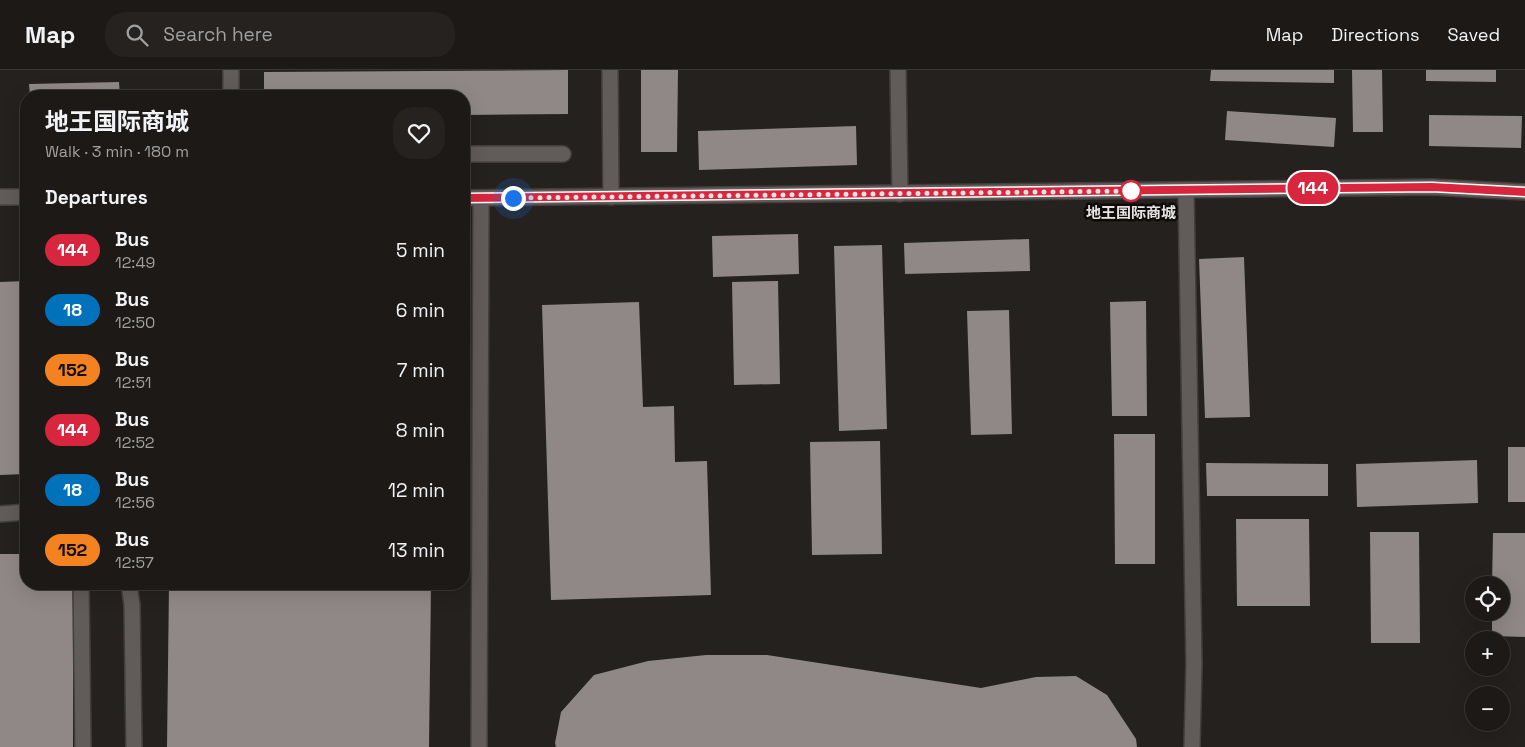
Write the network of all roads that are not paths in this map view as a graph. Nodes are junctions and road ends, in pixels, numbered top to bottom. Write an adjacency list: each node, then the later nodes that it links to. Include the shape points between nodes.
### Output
1 (231, 70): 4 (street)
2 (610, 70): 12 (street)
3 (898, 70): 9 (street)
4 (231, 90)
5 (470, 154): 6 (street)
6 (563, 154)
7 (1186, 190): 8 (street, via 1432,187); 9 (street); 22 (street, via 1194,664)
8 (1525, 192)
9 (900, 194): 12 (street)
10 (0, 197): 11 (street)
11 (20, 197)
12 (611, 197): 14 (street)
13 (470, 198): 14 (street)
14 (481, 198): 21 (street)
15 (20, 512): 16 (street)
16 (0, 514)
17 (81, 590): 19 (street)
18 (130, 590): 20 (street)
19 (83, 747)
20 (134, 747)
21 (479, 747)
22 (1192, 747)

